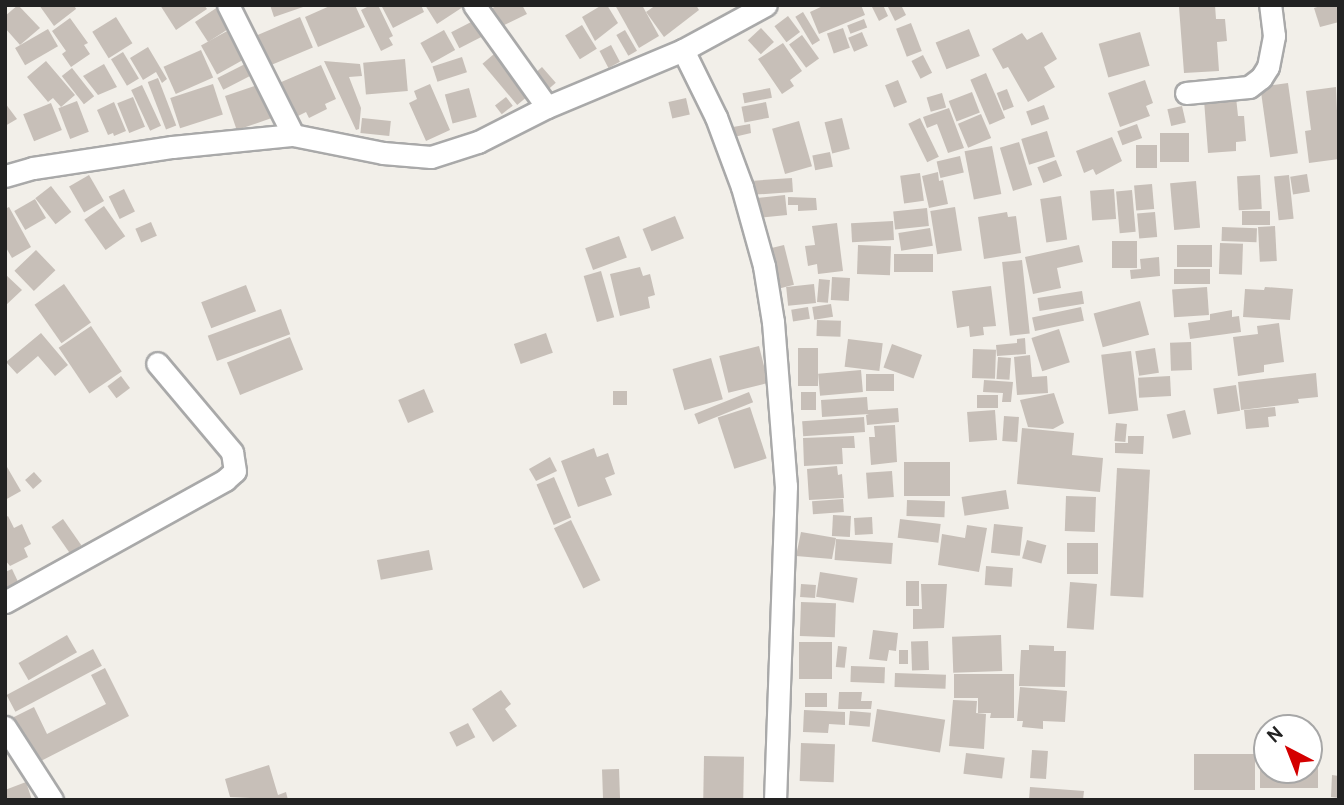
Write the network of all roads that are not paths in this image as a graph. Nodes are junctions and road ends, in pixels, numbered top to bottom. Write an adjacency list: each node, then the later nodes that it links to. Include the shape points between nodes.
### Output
1 (228, 5): 8 (street)
2 (474, 5): 7 (street)
3 (1270, 5): 6 (street, via 1274,36 1261,78 1249,87)
4 (762, 6): 5 (street)
5 (683, 50): 7 (street); 14 (street, via 716,117 742,187 764,267 773,322 786,486)
6 (1186, 93)
7 (547, 107): 8 (street, via 491,136 431,157 383,153)
8 (293, 135): 9 (street, via 172,147)
9 (5, 176)
10 (157, 363): 11 (street, via 232,452 235,471 225,481)
11 (5, 601)
12 (5, 727): 13 (street)
13 (52, 800)
14 (775, 800)

